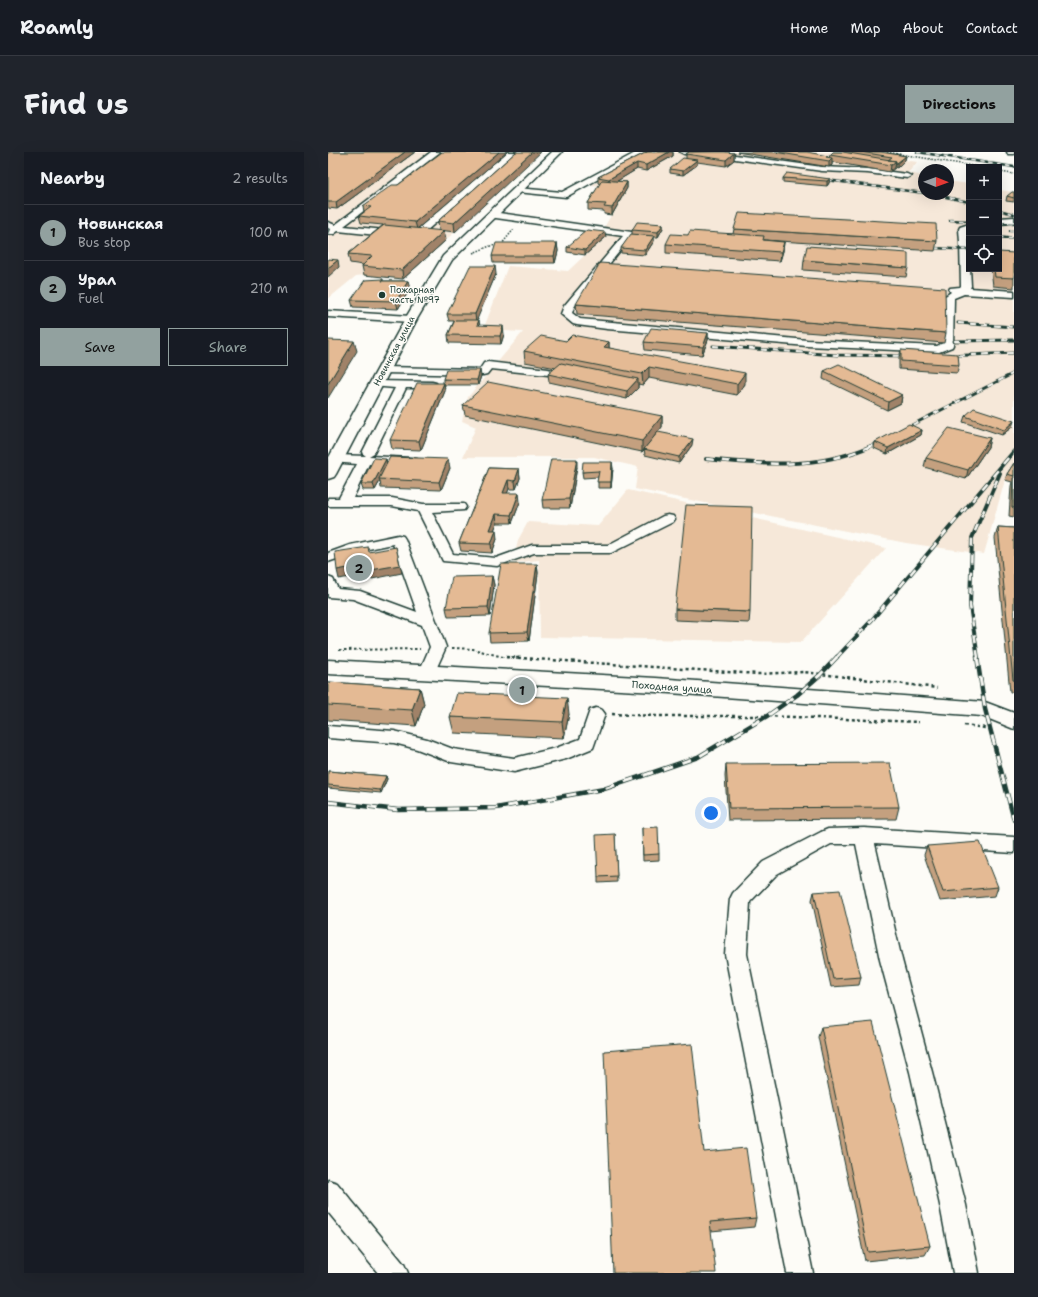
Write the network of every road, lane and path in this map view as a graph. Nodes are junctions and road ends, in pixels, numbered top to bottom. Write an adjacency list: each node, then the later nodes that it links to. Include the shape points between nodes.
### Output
1 (436, 152): 20 (street)
2 (512, 152): 20 (street, via 422,230 406,235)
3 (557, 152): 15 (main road, Новинская улица)
4 (643, 152): 14 (street)
5 (684, 152): 13 (street, via 822,169)
6 (887, 152): 10 (path)
7 (1011, 152): 8 (street)
8 (1014, 152)
9 (601, 165): 14 (street, via 583,176)
10 (966, 165)
11 (1002, 172): 12 (path)
12 (1014, 174)
13 (907, 176)
14 (595, 178): 15 (street, via 562,196)
15 (517, 190): 16 (main road, Новинская улица)
16 (492, 216): 17 (street); 30 (main road, Новинская улица, via 446,258)
17 (522, 219): 23 (path, via 501,245 490,246); 24 (street, via 629,234)
18 (1014, 220): 19 (street)
19 (1002, 221)
20 (332, 227): 22 (street)
21 (966, 228): 27 (street, via 963,228 966,286)
22 (328, 234)
23 (470, 254)
24 (603, 266): 25 (street); 27 (street, via 569,306 566,314 577,322 807,343 939,349 948,345 949,297)
25 (618, 267)
26 (947, 289): 27 (street)
27 (963, 290): 28 (street)
28 (1014, 294)
29 (328, 314): 30 (street)
30 (411, 319): 31 (main road, Новинская улица)
31 (384, 370): 32 (street, via 483,372 488,365); 33 (main road, Новинская улица)
32 (548, 372)
33 (376, 384): 34 (street); 37 (main road, Новинская улица)
34 (402, 384): 35 (street); 36 (street)
35 (432, 385)
36 (367, 457): 37 (street); 38 (street); 41 (street)
37 (336, 459): 39 (main road, Новинская улица)
38 (427, 462)
39 (328, 474)
40 (328, 502): 41 (street)
41 (344, 502): 43 (street, via 392,502)
42 (460, 507): 43 (street)
43 (423, 508): 44 (street, via 448,558 498,562 532,549 611,549)
44 (668, 519)
45 (328, 558): 47 (street, via 355,548 398,539)
46 (328, 582): 47 (street, via 332,593 355,594)
47 (428, 621): 48 (street)
48 (438, 648): 49 (path); 50 (street); 51 (path, via 473,649 503,657 750,674 804,672)
49 (332, 659): 50 (main road, Походная улица)
50 (427, 672): 53 (main road, Походная улица, via 985,709)
51 (944, 689)
52 (596, 714): 54 (path, via 767,716); 57 (street, via 587,743 560,754 514,764 451,755 394,737)
53 (1014, 721)
54 (926, 722)
55 (957, 724): 56 (path)
56 (991, 729)
57 (328, 732)
58 (864, 836): 59 (street); 62 (street, via 828,837 770,868 740,899 736,954); 63 (street, via 891,960 951,1198)
59 (1014, 845)
60 (328, 1192): 61 (street)
61 (396, 1273)
62 (800, 1273)
63 (966, 1273)

